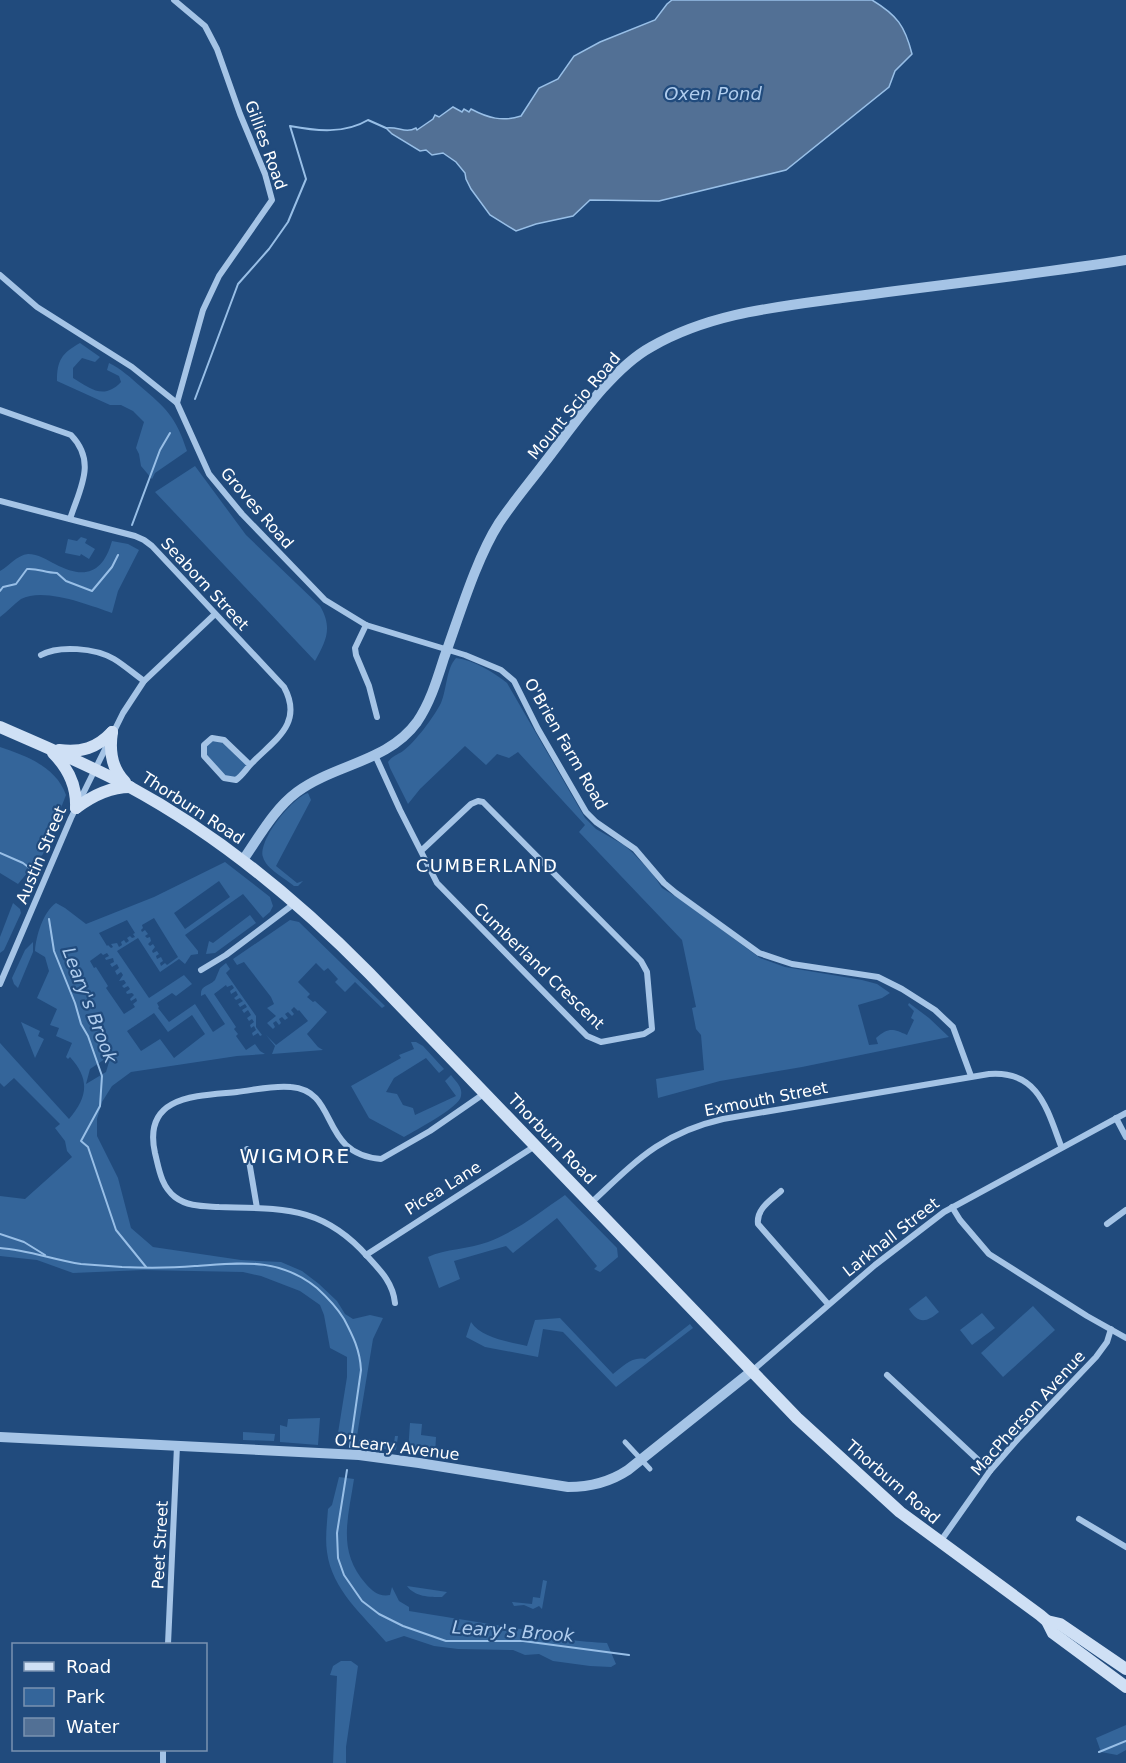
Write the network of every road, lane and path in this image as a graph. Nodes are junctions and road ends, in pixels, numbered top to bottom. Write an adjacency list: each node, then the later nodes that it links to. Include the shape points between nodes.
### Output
1 (174, 0): 4 (street, Gillies Road, via 205,27 217,49 272,200 219,276 202,310)
2 (1126, 260): 10 (street, Mount Scio Road, via 756,310 708,322 652,346 613,378 508,510 486,549)
3 (0, 275): 4 (street, Groves Road, via 38,307 132,367)
4 (177, 403): 9 (street, Groves Road, via 203,464 228,498 310,586 336,609)
5 (0, 410): 7 (street, via 71,435 78,442 85,470)
6 (0, 501): 7 (street, Seaborn Street)
7 (70, 519): 8 (street, Seaborn Street, via 144,540)
8 (215, 614): 12 (street, Austin Street); 18 (street, Seaborn Street, via 284,687 290,704 284,731)
9 (366, 625): 10 (street, Groves Road); 13 (street, via 355,648)
10 (447, 650): 17 (street, Mount Scio Road, via 417,722 397,744); 29 (street, O'Brien Farm Road, via 465,655 514,681 586,812 634,849 664,884 759,953 792,964 878,977 902,988 953,1027)
11 (41, 655): 12 (street, via 64,648 106,655)
12 (144, 681): 15 (street, Austin Street)
13 (377, 717)
14 (0, 727): 16 (main road, Thorburn Road)
15 (112, 732): 16 (main road, via 101,743 86,749); 19 (street, Austin Street); 20 (main road, via 112,761 118,775)
16 (48, 749): 19 (main road, Thorburn Road); 21 (main road, via 72,779)
17 (375, 755): 22 (street, Cumberland Crescent); 23 (street, Mount Scio Road, via 296,792 273,816)
18 (250, 765): 18 (street, Seaborn Street, via 236,780 224,778 204,756 204,745 212,738 224,740)
19 (94, 769): 20 (main road, Thorburn Road); 21 (street, Austin Street)
20 (130, 787): 21 (main road, via 100,793); 23 (main road, Thorburn Road)
21 (76, 808): 26 (street, Austin Street)
22 (421, 851): 22 (street, Cumberland Crescent, via 471,804 483,802 641,961 647,972 652,1029 601,1042 592,1039 437,884)
23 (243, 860): 24 (main road, Thorburn Road)
24 (296, 903): 27 (street); 30 (main road, Thorburn Road, via 357,960)
25 (0, 964): 26 (street)
26 (7, 968): 28 (street, Austin Street)
27 (201, 970)
28 (0, 984)
29 (971, 1076): 35 (street, Exmouth Street, via 1005,1074 1030,1086 1045,1103); 38 (street, Exmouth Street, via 697,1126 660,1143)
30 (485, 1093): 34 (main road, Thorburn Road); 40 (street, via 381,1159 347,1148 323,1105 301,1089 181,1099 162,1112 153,1131 153,1142 160,1177 171,1193 195,1206)
31 (1126, 1113): 32 (street, Larkhall Street)
32 (1116, 1118): 33 (street); 35 (street, Larkhall Street)
33 (1126, 1137)
34 (536, 1146): 38 (main road, Thorburn Road); 43 (street, Picea Lane)
35 (1061, 1146): 39 (street, Larkhall Street)
36 (247, 1149): 40 (street)
37 (781, 1191): 45 (street, via 760,1211 758,1224)
38 (591, 1203): 48 (main road, Thorburn Road)
39 (952, 1207): 45 (street, Larkhall Street); 46 (street, via 989,1254)
40 (257, 1208): 43 (street, via 320,1219 340,1230)
41 (1126, 1210): 42 (street)
42 (1107, 1224)
43 (366, 1255): 44 (street, via 387,1279)
44 (395, 1303)
45 (828, 1304): 48 (street, Larkhall Street)
46 (1111, 1329): 47 (street); 54 (street, MacPherson Avenue, via 1096,1357)
47 (1126, 1338)
48 (752, 1371): 52 (street, O'Leary Avenue, via 628,1470 592,1485 568,1487 358,1455); 56 (main road, Thorburn Road, via 855,1472)
49 (887, 1375): 54 (street)
50 (0, 1437): 52 (street, O'Leary Avenue)
51 (625, 1443): 53 (street)
52 (177, 1446): 59 (street, Peet Street)
53 (650, 1469)
54 (990, 1471): 56 (street, MacPherson Avenue)
55 (1079, 1520): 57 (street)
56 (940, 1543): 58 (main road, Thorburn Road)
57 (1126, 1547)
58 (1047, 1621): 60 (main road, Thorburn Road, via 1060,1624); 61 (main road, Thorburn Road, via 1053,1633)
59 (168, 1643)
60 (1124, 1664)
61 (1126, 1687)

